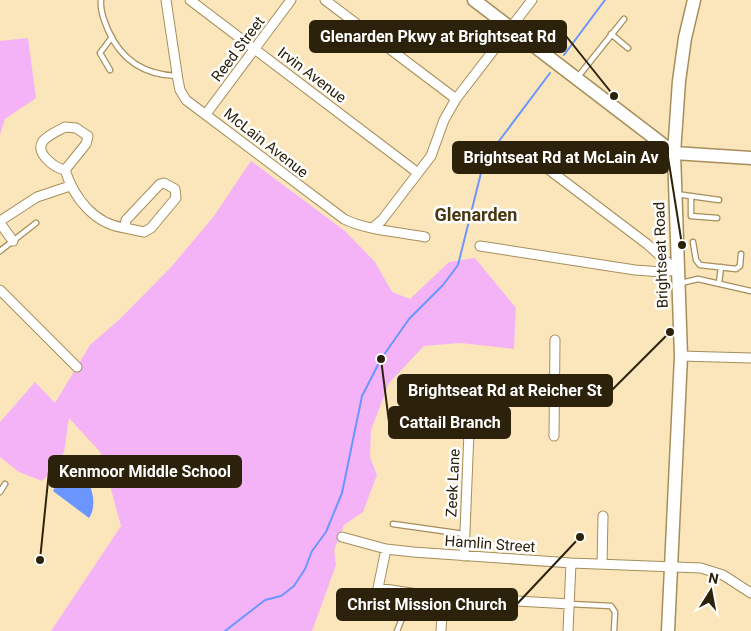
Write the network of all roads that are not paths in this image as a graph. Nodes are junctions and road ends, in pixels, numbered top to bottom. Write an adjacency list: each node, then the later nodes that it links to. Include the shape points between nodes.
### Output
1 (100, 0): 12 (lane, via 101,12)
2 (166, 0): 16 (street, McLain Avenue)
3 (190, 0): 14 (street, Irvin Avenue)
4 (291, 0): 14 (street, Reed Street)
5 (325, 0): 18 (street)
6 (474, 0): 10 (street)
7 (532, 0): 10 (street)
8 (694, 0): 21 (street, Brightseat Road, via 679,81)
9 (624, 19): 11 (lane)
10 (511, 28): 17 (street); 18 (street)
11 (611, 34): 13 (lane); 17 (lane)
12 (112, 37): 15 (lane, via 100,53); 16 (lane, via 123,55 143,69 159,75)
13 (628, 48)
14 (255, 49): 19 (street, Reed Street); 24 (street, Irvin Avenue)
15 (110, 70)
16 (177, 76): 19 (street, McLain Avenue, via 186,100)
17 (576, 79): 21 (street)
18 (456, 100): 24 (street, via 444,120 434,151)
19 (206, 114): 33 (street, McLain Avenue, via 338,215 363,227)
20 (519, 147): 42 (street, via 647,244)
21 (674, 153): 22 (street); 27 (street, Brightseat Road)
22 (751, 158)
23 (65, 170): 23 (street, via 88,141 88,136 73,126 64,127 41,146 52,164); 25 (street)
24 (418, 172): 33 (street)
25 (70, 186): 31 (street, via 37,198); 34 (street, via 101,220)
26 (691, 196): 27 (lane); 28 (lane); 29 (lane)
27 (675, 200): 29 (lane); 42 (street, Brightseat Road)
28 (719, 200)
29 (691, 207): 30 (lane, via 691,216)
30 (717, 218)
31 (0, 222): 36 (street)
32 (36, 223): 36 (lane)
33 (374, 227): 35 (street, McLain Avenue)
34 (125, 228): 34 (street, via 126,220 160,184 168,184 175,189 176,198 151,228 144,232)
35 (425, 237)
36 (13, 240): 39 (lane)
37 (693, 242): 41 (lane, via 700,265)
38 (480, 246): 42 (street)
39 (0, 251)
40 (741, 254): 41 (lane, via 740,266 736,269)
41 (720, 267): 43 (lane)
42 (677, 277): 43 (lane); 47 (street, Brightseat Road)
43 (719, 283): 45 (lane)
44 (0, 290): 49 (street)
45 (751, 291)
46 (555, 340): 50 (street)
47 (680, 356): 48 (street); 62 (street, Brightseat Road)
48 (751, 358)
49 (77, 367)
50 (555, 392): 51 (street); 56 (street, Zeek Lane, via 502,390 486,395 475,405 469,432)
51 (554, 436)
52 (5, 484): 53 (lane)
53 (0, 492)
54 (603, 516): 61 (street)
55 (393, 524): 56 (lane)
56 (464, 534): 59 (street, Zeek Lane)
57 (342, 537): 58 (street, Hamlin Street)
58 (386, 549): 59 (street, Hamlin Street); 63 (street, via 378,588)
59 (464, 556): 60 (street, Hamlin Street)
60 (571, 563): 61 (street, Hamlin Street); 66 (street)
61 (602, 564): 62 (street, Hamlin Street)
62 (671, 566): 64 (street, Hamlin Street, via 709,569 730,578); 71 (street, Brightseat Road)
63 (412, 593): 65 (street); 67 (lane)
64 (751, 593)
65 (443, 597): 66 (street); 68 (street)
66 (570, 604): 69 (street); 70 (lane, via 611,606 615,612)
67 (397, 631)
68 (441, 631)
69 (568, 631)
70 (614, 631)
71 (668, 631)

